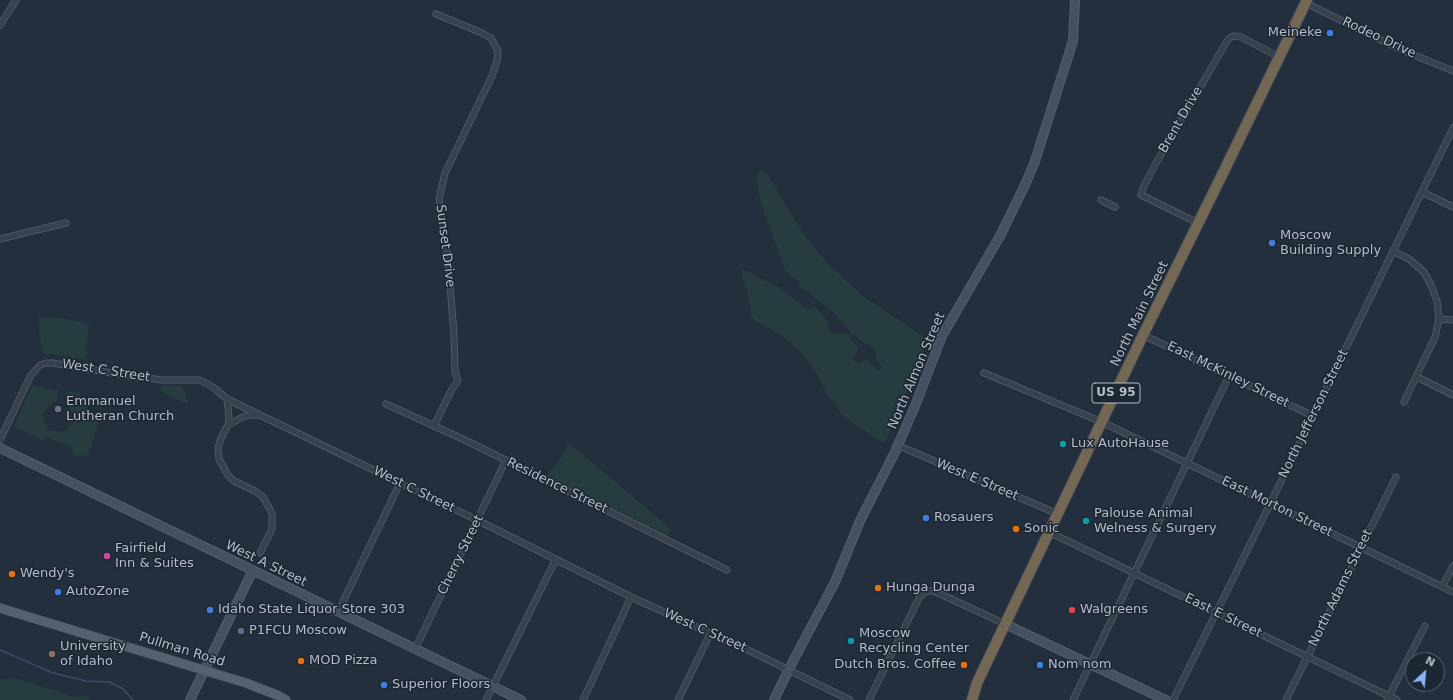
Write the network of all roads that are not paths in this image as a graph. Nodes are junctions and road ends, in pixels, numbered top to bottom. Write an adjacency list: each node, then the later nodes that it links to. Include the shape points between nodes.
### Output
1 (16, 0): 5 (street)
2 (1075, 0): 33 (street, North Almon Street, via 1073,41 1034,164 1000,236 942,336)
3 (1306, 2): 6 (highway, North Main Street / US 95); 7 (street, Rodeo Drive, via 1395,47)
4 (436, 14): 31 (street, Sunset Drive, via 491,38 498,51 492,76 445,173 440,193 448,259 455,371 458,381)
5 (0, 25)
6 (1279, 57): 14 (highway, North Main Street / US 95); 14 (street, Brent Drive, via 1241,37 1231,37 1143,188 1141,196)
7 (1453, 71)
8 (1453, 128): 9 (street, North Jefferson Street)
9 (1422, 192): 12 (street); 16 (street, North Jefferson Street)
10 (1101, 200): 11 (street)
11 (1115, 207)
12 (1453, 207)
13 (66, 223): 15 (street)
14 (1198, 223): 19 (highway, North Main Street / US 95)
15 (0, 238)
16 (1393, 252): 17 (street, via 1410,260 1424,272 1437,301); 28 (street, North Jefferson Street)
17 (1439, 319): 18 (street); 22 (street, via 1435,337)
18 (1453, 320)
19 (1144, 335): 21 (street, East McKinley Street); 29 (highway, North Main Street / US 95)
20 (984, 373): 29 (street, East Morton Street)
21 (1229, 376): 28 (street, East McKinley Street); 36 (street)
22 (1416, 377): 23 (street); 25 (street)
23 (1453, 395)
24 (227, 399): 27 (street, West C Street); 30 (street); 32 (street, West C Street, via 200,380 162,380 53,363 40,365 31,375)
25 (1404, 402)
26 (386, 404): 31 (street, Residence Street)
27 (259, 415): 30 (street, via 248,415); 38 (street, West C Street)
28 (1313, 416): 39 (street, North Jefferson Street)
29 (1102, 422): 36 (street, East Morton Street); 40 (highway, North Main Street / US 95)
30 (228, 425): 44 (street, via 218,448 218,459 234,481 263,497 272,513 272,528)
31 (434, 426): 35 (street, Residence Street)
32 (0, 440)
33 (898, 445): 40 (street, West E Street); 65 (street, North Almon Street, via 860,521 825,602)
34 (0, 448): 47 (street, West A Street)
35 (506, 460): 41 (street, Cherry Street); 48 (street, Residence Street)
36 (1187, 463): 39 (street, East Morton Street); 49 (street)
37 (1396, 477): 43 (street, North Adams Street)
38 (400, 483): 41 (street, West C Street); 56 (street)
39 (1270, 504): 43 (street, East Morton Street); 57 (street, North Jefferson Street)
40 (1058, 514): 42 (highway, North Main Street / US 95)
41 (478, 520): 45 (street, West C Street); 61 (street, Cherry Street)
42 (1049, 532): 49 (street, East E Street); 58 (highway, North Main Street / US 95)
43 (1360, 548): 50 (street, East Morton Street); 62 (street, North Adams Street)
44 (260, 554)
45 (556, 559): 53 (street, West C Street); 67 (street)
46 (1453, 566): 50 (street)
47 (253, 570): 52 (street, West A Street); 54 (street)
48 (728, 570)
49 (1134, 572): 57 (street, East E Street); 63 (street)
50 (1442, 587): 51 (street, East Morton Street)
51 (1453, 592)
52 (303, 595): 54 (street, via 256,579 250,583); 56 (street, West A Street)
53 (631, 597): 60 (street, West C Street); 73 (street)
54 (238, 601): 64 (street)
55 (0, 608): 64 (main road, Pullman Road)
56 (338, 612): 61 (street, West A Street)
57 (1216, 612): 62 (street, East E Street); 82 (street, North Jefferson Street)
58 (1005, 624): 63 (street); 66 (highway, North Main Street / US 95); 77 (street, via 934,591 926,591 919,598)
59 (1425, 626): 68 (street)
60 (710, 634): 65 (street, West C Street); 74 (street)
61 (415, 649): 67 (street, West A Street)
62 (1307, 656): 68 (street, East E Street); 83 (street, North Adams Street)
63 (1090, 664): 80 (street); 81 (street)
64 (204, 670): 69 (street); 70 (main road, Pullman Road, via 246,683)
65 (788, 670): 75 (street, North Almon Street); 76 (street, West C Street)
66 (977, 683): 78 (highway, North Main Street / US 95); 79 (highway, North Main Street / US 95)
67 (493, 687): 71 (street); 72 (street, West A Street)
68 (1388, 698): 84 (street, East E Street)
69 (190, 700)
70 (286, 700)
71 (486, 700)
72 (521, 700)
73 (583, 700)
74 (678, 700)
75 (774, 700)
76 (850, 700)
77 (869, 700)
78 (963, 700)
79 (972, 700)
80 (1073, 700)
81 (1166, 700)
82 (1173, 700)
83 (1286, 700)
84 (1397, 700)

